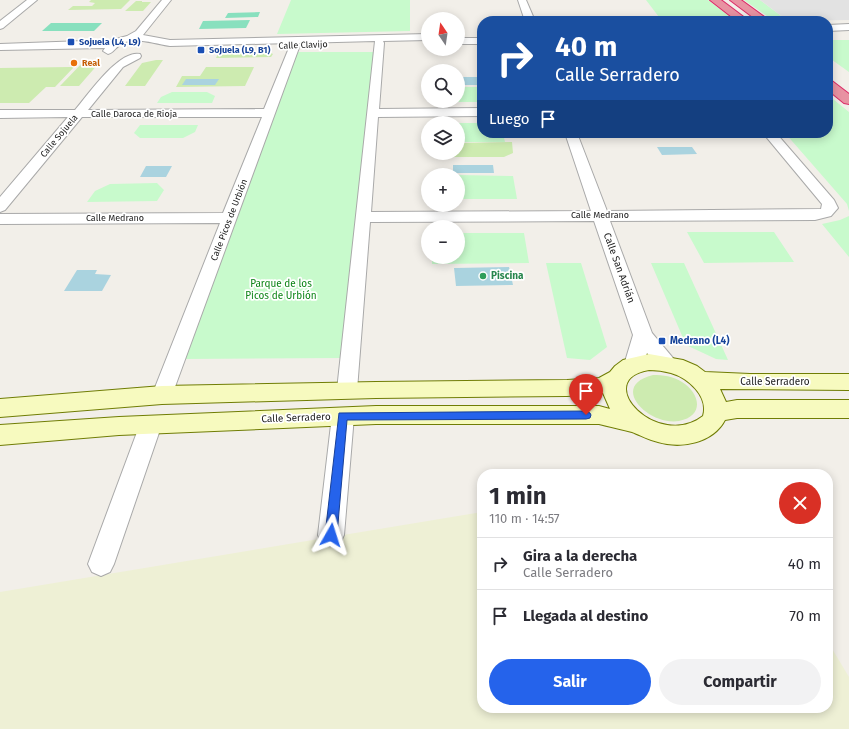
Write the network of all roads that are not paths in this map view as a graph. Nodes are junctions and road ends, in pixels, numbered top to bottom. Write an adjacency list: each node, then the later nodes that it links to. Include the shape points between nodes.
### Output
1 (33, 0): 9 (street)
2 (522, 0): 6 (street)
3 (715, 0): 7 (highway)
4 (735, 0): 8 (highway)
5 (171, 5): 17 (street)
6 (528, 16)
7 (737, 16)
8 (758, 16)
9 (0, 26)
10 (849, 27): 11 (street)
11 (833, 28)
12 (849, 33): 13 (street)
13 (833, 34)
14 (477, 36): 15 (street)
15 (465, 37)
16 (421, 38): 24 (street, Calle Clavijo, via 170,43)
17 (130, 39): 21 (street); 24 (street, via 140,38)
18 (465, 41): 19 (street)
19 (477, 41)
20 (421, 42): 22 (street, Calle Clavijo)
21 (116, 43): 25 (street); 26 (street, via 110,46)
22 (378, 43): 23 (street, Calle Clavijo); 32 (street)
23 (295, 45): 24 (street, Calle Clavijo, via 174,48); 35 (street, Calle Picos de Urbión)
24 (151, 46): 28 (street, Calle Sojuela)
25 (0, 47)
26 (108, 51): 27 (street); 28 (street)
27 (0, 52)
28 (119, 61): 34 (street, Calle Sojuela)
29 (833, 88): 30 (highway)
30 (849, 100)
31 (477, 112): 32 (street)
32 (373, 113): 40 (street)
33 (0, 114): 34 (street, Calle Daroca de Rioja)
34 (78, 114): 35 (street, Calle Daroca de Rioja); 38 (street, Calle Sojuela)
35 (269, 114): 41 (street, Calle Picos de Urbión)
36 (573, 138): 39 (street, Calle San Adrián)
37 (773, 138): 39 (street, Calle Medrano, via 828,203 830,208 826,213)
38 (0, 207)
39 (600, 215): 40 (street, Calle Medrano); 43 (street, Calle San Adrián)
40 (363, 217): 48 (street)
41 (229, 218): 42 (street, Calle Medrano); 49 (street, Calle Picos de Urbión)
42 (0, 219)
43 (643, 335): 44 (street, Calle San Adrián); 45 (street)
44 (668, 364): 45 (main road, via 648,362); 46 (main road, via 688,371)
45 (626, 372): 48 (main road, via 599,386); 55 (main road, via 614,387 615,397 628,417)
46 (701, 380): 47 (main road, Calle Serradero); 52 (main road, via 714,395)
47 (849, 382)
48 (347, 390): 49 (main road)
49 (162, 395): 50 (main road)
50 (0, 408)
51 (849, 410): 52 (main road)
52 (716, 412): 55 (main road, via 707,427 685,435 654,432)
53 (343, 416): 54 (main road, Calle Serradero); 55 (main road, Calle Serradero, via 599,415); 57 (street)
54 (151, 424): 56 (main road, Calle Serradero); 58 (street)
55 (640, 425)
56 (0, 435)
57 (331, 535)
58 (102, 564)

